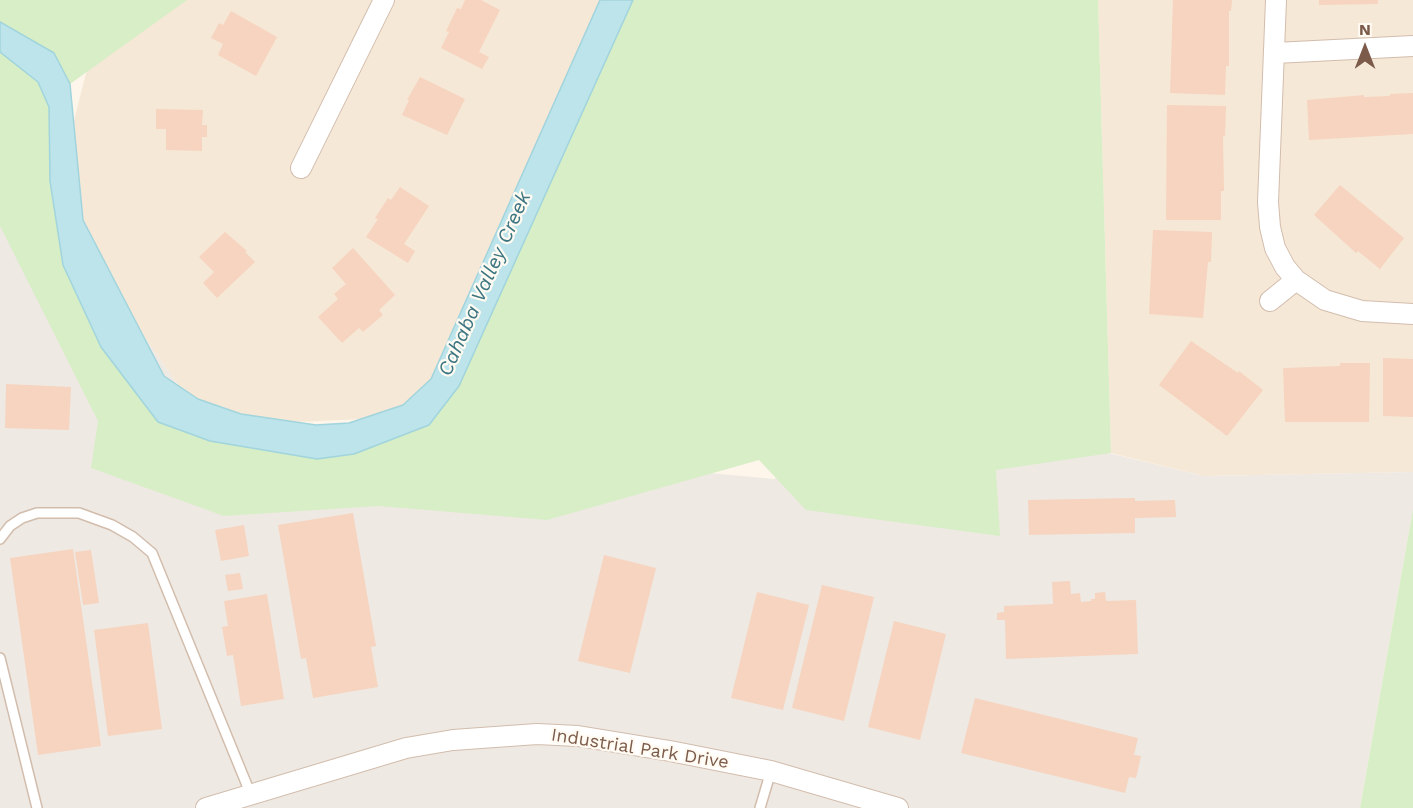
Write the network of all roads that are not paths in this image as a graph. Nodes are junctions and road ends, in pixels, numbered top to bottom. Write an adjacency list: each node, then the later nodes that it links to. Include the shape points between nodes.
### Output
1 (384, 0): 5 (street)
2 (1276, 0): 4 (street)
3 (1413, 46): 4 (street)
4 (1275, 53): 6 (street, via 1270,227 1275,248)
5 (300, 168)
6 (1296, 280): 7 (street); 8 (street, via 1325,300 1345,307)
7 (1270, 301)
8 (1413, 314)
9 (0, 539): 12 (lane, via 10,526 37,513 79,513 112,525 152,553)
10 (0, 658): 13 (lane)
11 (771, 771): 12 (street, Industrial Park Drive, via 578,736 497,735 406,748); 15 (lane); 16 (street, Industrial Park Drive)
12 (251, 795): 14 (street, Industrial Park Drive)
13 (37, 808)
14 (206, 808)
15 (760, 808)
16 (898, 808)

